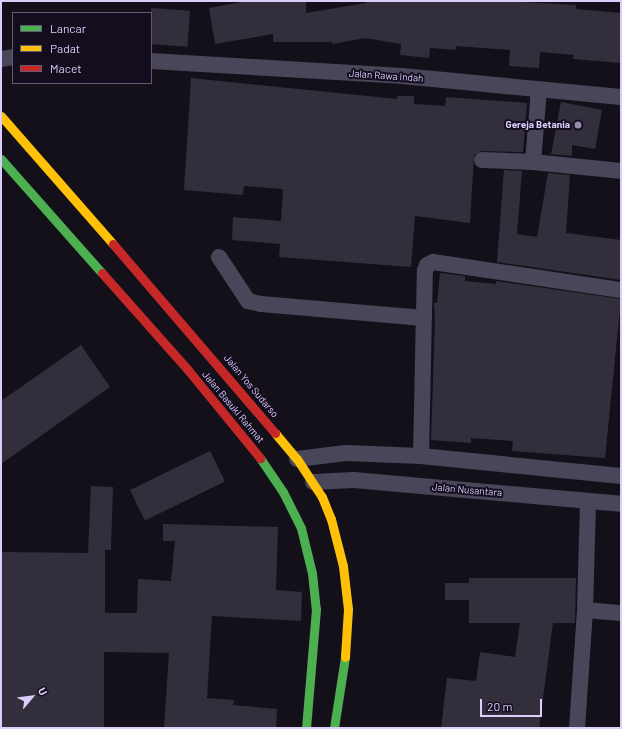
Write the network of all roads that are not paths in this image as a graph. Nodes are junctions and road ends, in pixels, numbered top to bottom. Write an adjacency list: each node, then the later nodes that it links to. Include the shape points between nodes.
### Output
1 (12, 57): 2 (street)
2 (1, 59)
3 (152, 61): 4 (street, Jalan Rawa Indah, via 402,76)
4 (539, 89): 5 (street, Jalan Rawa Indah); 9 (street)
5 (621, 97)
6 (1, 116): 15 (highway, Jalan Yos Sudarso, via 216,362)
7 (1, 159): 22 (highway, Jalan Basuki Rahmat, via 188,370 268,466 283,492 301,528 312,573 316,609)
8 (482, 160): 9 (street)
9 (533, 162): 10 (street)
10 (621, 171)
11 (219, 257): 13 (street, via 248,301)
12 (621, 290): 13 (street, via 433,262 427,265 425,271)
13 (423, 318): 14 (street)
14 (421, 456): 15 (street, via 346,453); 16 (street)
15 (297, 459): 17 (highway, Jalan Yos Sudarso)
16 (621, 476)
17 (313, 482): 18 (street, Jalan Nusantara, via 354,480); 23 (highway, Jalan Yos Sudarso, via 331,519 343,566 348,609 345,660)
18 (588, 501): 19 (street, Jalan Nusantara); 20 (street)
19 (621, 504)
20 (585, 610): 21 (street); 24 (street)
21 (621, 613)
22 (306, 728)
23 (334, 728)
24 (577, 728)

